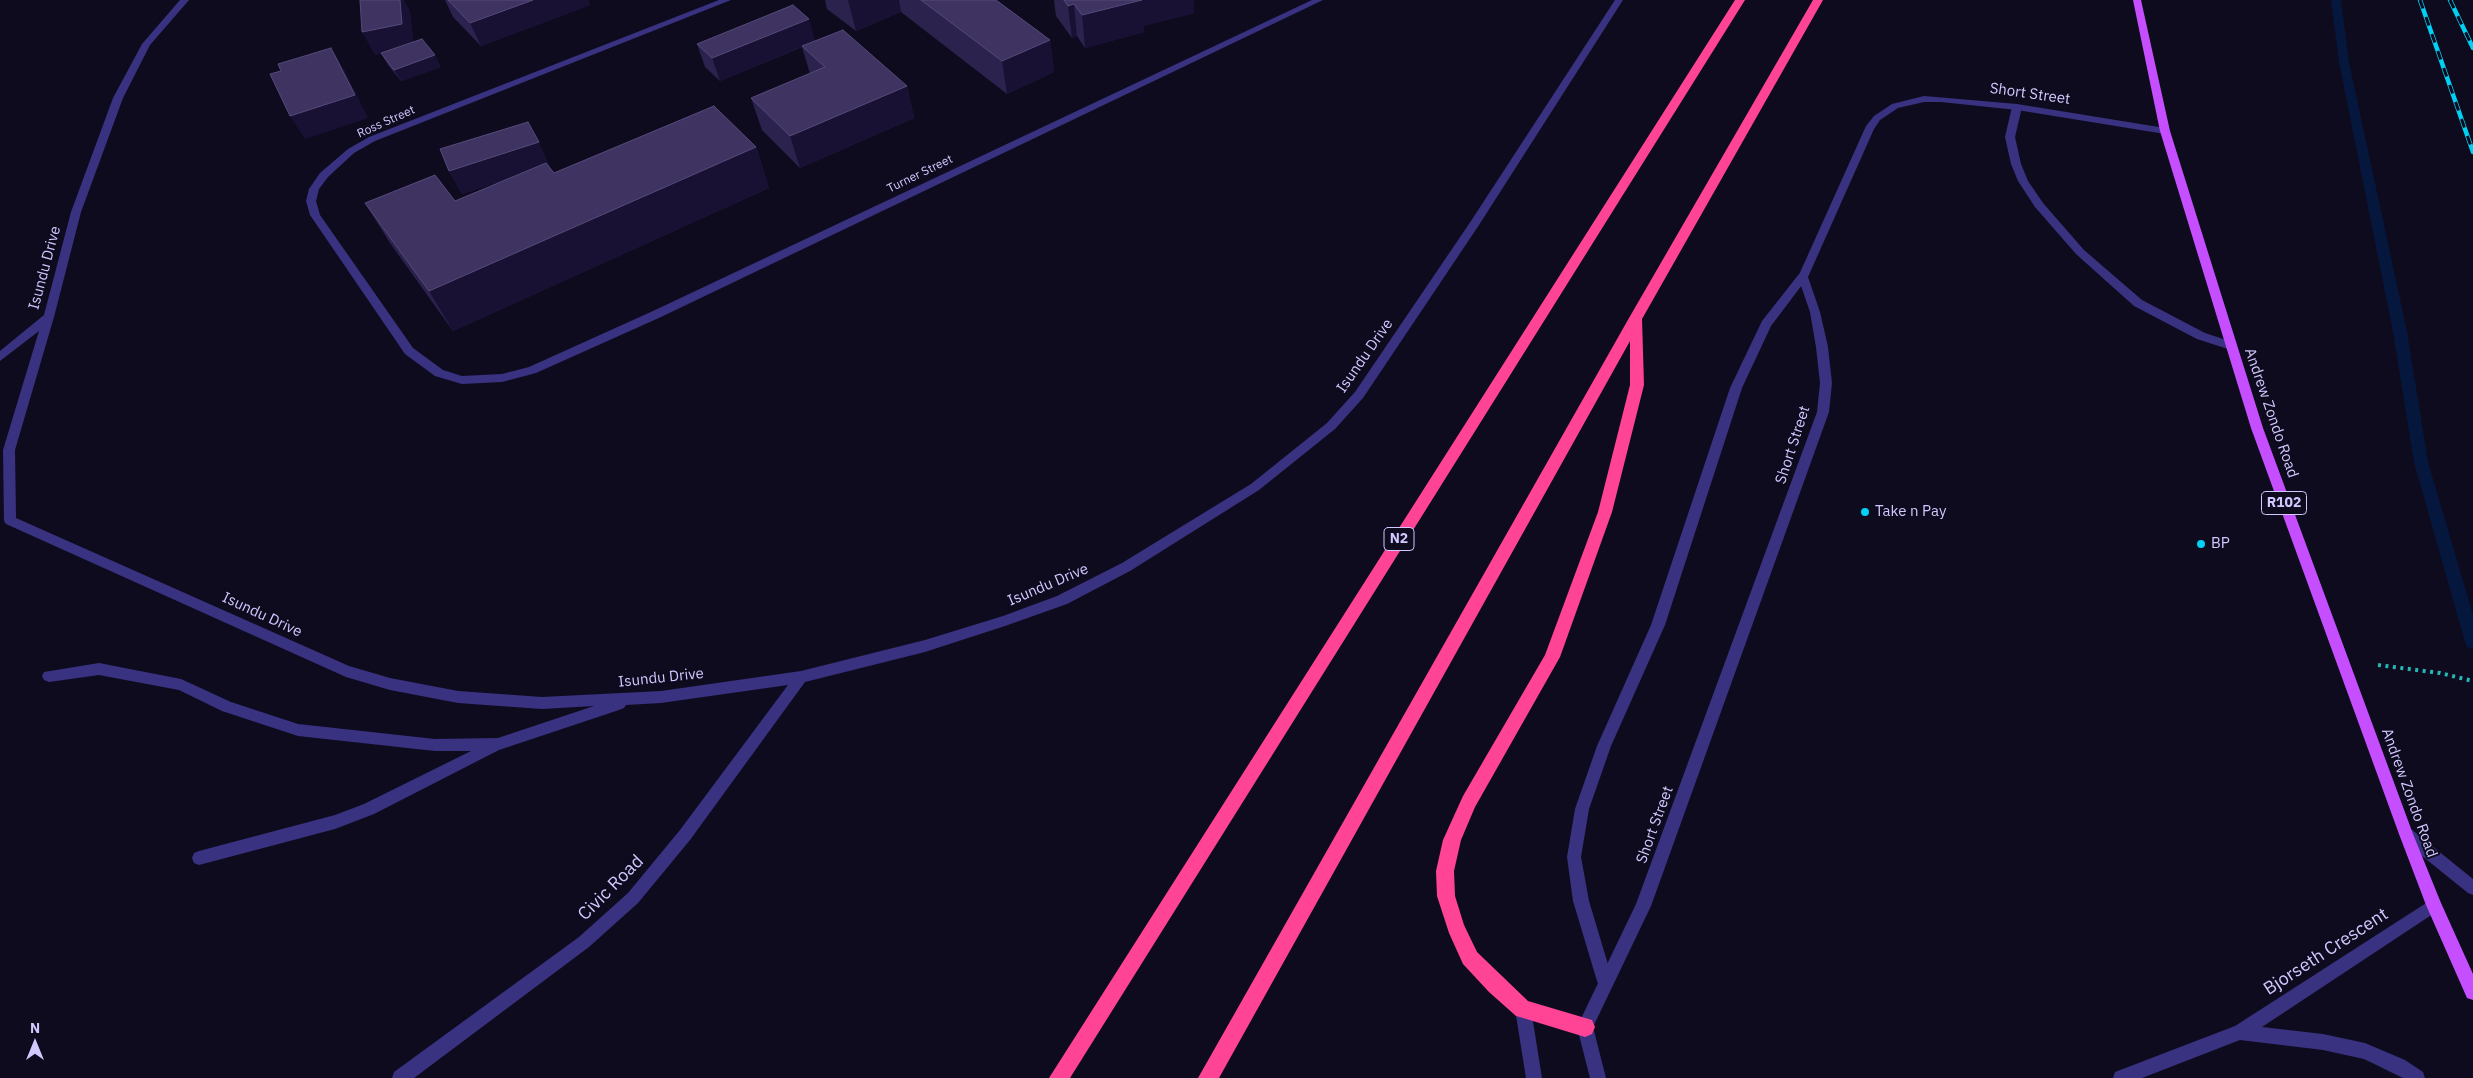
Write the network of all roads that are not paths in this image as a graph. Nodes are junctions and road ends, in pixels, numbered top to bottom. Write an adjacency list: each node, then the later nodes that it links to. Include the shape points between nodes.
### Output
1 (185, 0): 11 (street, Isundu Drive, via 146,44 118,98 76,212)
2 (727, 0): 15 (street, Ross Street, via 372,139 335,164 314,189 315,215 409,351 422,362 439,373 462,380 502,378)
3 (1318, 0): 15 (street, Turner Street, via 657,314)
4 (1619, 0): 18 (street, Isundu Drive, via 1381,364 1359,396 1331,426 1254,487 1126,567 1062,600 925,646)
5 (1740, 0): 31 (highway, N2)
6 (1818, 0): 12 (highway)
7 (2137, 0): 9 (main road, Andrew Zondo Road / R102)
8 (2016, 107): 9 (street, Short Street); 10 (street, Short Street, via 1924,99 1884,112 1869,128); 13 (street, via 2010,137 2023,182 2080,252 2138,303 2185,328)
9 (2165, 131): 13 (main road, Andrew Zondo Road / R102)
10 (1803, 277): 25 (street, Short Street, via 1822,347 1826,383 1823,412 1643,906); 25 (street, via 1766,324 1736,388 1658,625 1604,746 1582,809 1574,857 1581,901)
11 (49, 317): 14 (street); 16 (street, Isundu Drive, via 9,450)
12 (1636, 318): 27 (highway, via 1637,385 1605,512 1552,657 1470,802 1452,840 1445,872 1450,912 1470,958); 32 (highway)
13 (2231, 346): 21 (main road, Andrew Zondo Road / R102, via 2257,428)
14 (0, 357)
15 (532, 370)
16 (5, 520): 19 (street, Isundu Drive, via 346,671 390,684 458,697 542,703)
17 (49, 676): 20 (street, via 99,669 181,685 227,707 298,730 435,745)
18 (801, 677): 19 (street, Isundu Drive); 30 (street, Civic Road, via 685,835 633,898 584,942)
19 (636, 698): 20 (street)
20 (498, 744): 22 (street, via 369,809 335,822)
21 (2406, 834): 23 (street); 24 (main road, Andrew Zondo Road / R102)
22 (199, 858)
23 (2473, 888)
24 (2434, 905): 26 (main road, Andrew Zondo Road / R102); 29 (street, Bjorseth Crescent)
25 (1605, 981): 28 (street, Short Street)
26 (2473, 992)
27 (1523, 1009): 28 (highway); 33 (street)
28 (1585, 1027): 34 (street)
29 (2240, 1032): 35 (street, Bjorseth Crescent); 36 (street, Bjorseth Crescent, via 2323,1042 2365,1051)
30 (400, 1078)
31 (1059, 1078)
32 (1208, 1078)
33 (1534, 1078)
34 (1598, 1078)
35 (2120, 1078)
36 (2417, 1078)

